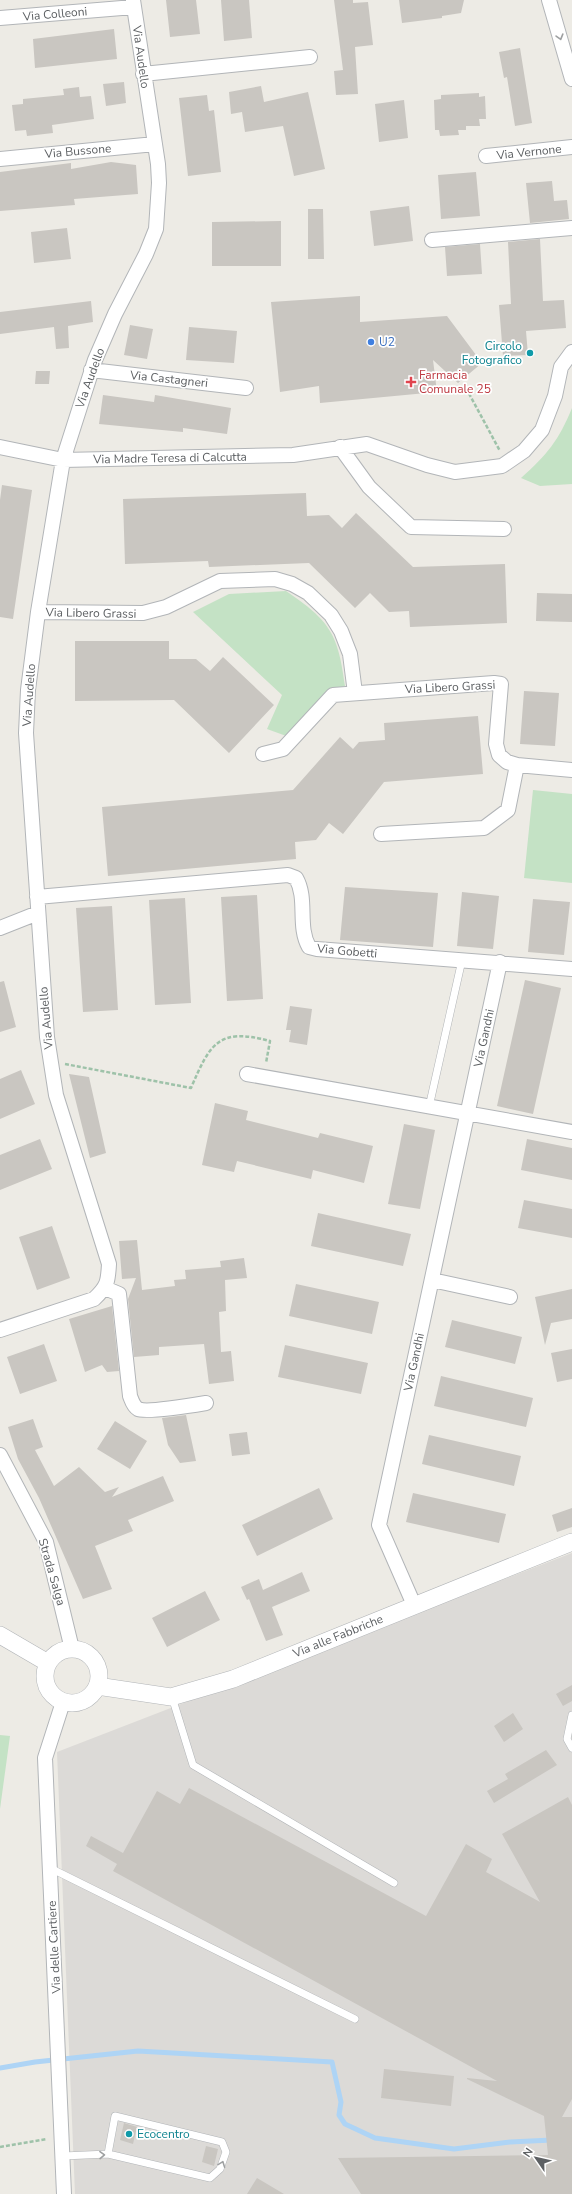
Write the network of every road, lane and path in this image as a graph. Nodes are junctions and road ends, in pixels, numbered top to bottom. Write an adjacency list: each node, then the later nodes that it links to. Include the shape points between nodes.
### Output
1 (549, 0): 6 (street, one-way to 6)
2 (134, 4): 3 (street, Via Colleoni); 5 (street, Via Audello)
3 (0, 18)
4 (310, 57): 5 (street)
5 (143, 74): 7 (street, Via Audello)
6 (572, 79)
7 (155, 144): 10 (street, Via Bussone); 14 (street, Via Audello, via 159,183 156,229)
8 (572, 147): 9 (street, Via Vernone)
9 (486, 156)
10 (0, 159)
11 (572, 228): 12 (street)
12 (432, 240)
13 (572, 352): 20 (street, Via Madre Teresa di Calcutta, via 561,367 555,396 542,430 524,451)
14 (91, 370): 15 (street, Via Castagneri); 19 (street, Via Audello)
15 (246, 388)
16 (466, 388): 20 (path)
17 (0, 447): 19 (street, Via Madre Teresa di Calcutta)
18 (340, 447): 19 (street, Via Madre Teresa di Calcutta, via 293,455); 20 (street, Via Madre Teresa di Calcutta, via 367,444 455,472 502,466); 21 (street, via 369,487 411,527)
19 (63, 460): 22 (street, Via Audello)
20 (506, 463)
21 (504, 529)
22 (38, 612): 23 (street, Via Libero Grassi, via 143,613 166,607 220,581 275,579 292,584 308,593 331,615 350,654); 28 (street, Via Audello, via 28,690 26,733)
23 (355, 693): 24 (street, Via Libero Grassi, via 333,695 283,749); 25 (street, Via Libero Grassi, via 501,684 496,744 499,755 507,762)
24 (263, 754)
25 (517, 765): 26 (street, Via Libero Grassi); 27 (street, via 508,810 484,828)
26 (572, 770)
27 (381, 834)
28 (36, 897): 29 (street, Via Audello); 31 (street, Via Gobetti, via 288,875 296,878 301,886 304,938 309,946 317,949)
29 (38, 913): 30 (street); 34 (street, Via Audello)
30 (0, 928)
31 (462, 960): 32 (street, Via Gobetti); 37 (lane)
32 (500, 962): 33 (street, Via Gobetti); 38 (street, Via Gandhi)
33 (572, 969)
34 (51, 1061): 36 (path, via 191,1088 210,1049 226,1038 247,1035 270,1041); 41 (street, Via Audello, via 56,1094 109,1264)
35 (247, 1074): 36 (street)
36 (264, 1077): 37 (street)
37 (429, 1107): 38 (street)
38 (468, 1114): 39 (street); 40 (street, Via Gandhi)
39 (572, 1132)
40 (432, 1280): 42 (street); 47 (street, Via Gandhi, via 379,1525)
41 (105, 1288): 43 (street, via 94,1299); 44 (street, via 119,1294 130,1396 134,1405 139,1410 150,1410)
42 (510, 1297)
43 (0, 1330)
44 (206, 1403)
45 (0, 1455): 49 (street, Strada Salga, via 46,1542)
46 (572, 1542): 47 (street, Via alle Fabbriche)
47 (414, 1605): 52 (street, Via alle Fabbriche, via 233,1679)
48 (0, 1635): 50 (street)
49 (72, 1649): 50 (street, via 59,1653); 51 (street, via 87,1654 97,1664 100,1676)
50 (48, 1663): 53 (street, via 45,1677 47,1686 52,1695)
51 (97, 1686): 52 (street, Via alle Fabbriche); 53 (street, via 87,1699 79,1703)
52 (172, 1697): 57 (lane, via 193,1765)
53 (63, 1702): 56 (street, Via delle Cartiere, via 45,1758)
54 (572, 1715): 55 (lane, via 567,1739)
55 (572, 1748)
56 (50, 1868): 58 (lane); 59 (street, Via delle Cartiere)
57 (394, 1882)
58 (355, 2019)
59 (62, 2136): 60 (path); 62 (street, Via delle Cartiere)
60 (0, 2147)
61 (108, 2154): 61 (lane, one-way to 61, via 210,2178 220,2170 226,2152 222,2142 115,2116); 62 (lane, one-way to 61)
62 (63, 2156): 63 (street, Via delle Cartiere)
63 (64, 2194)

